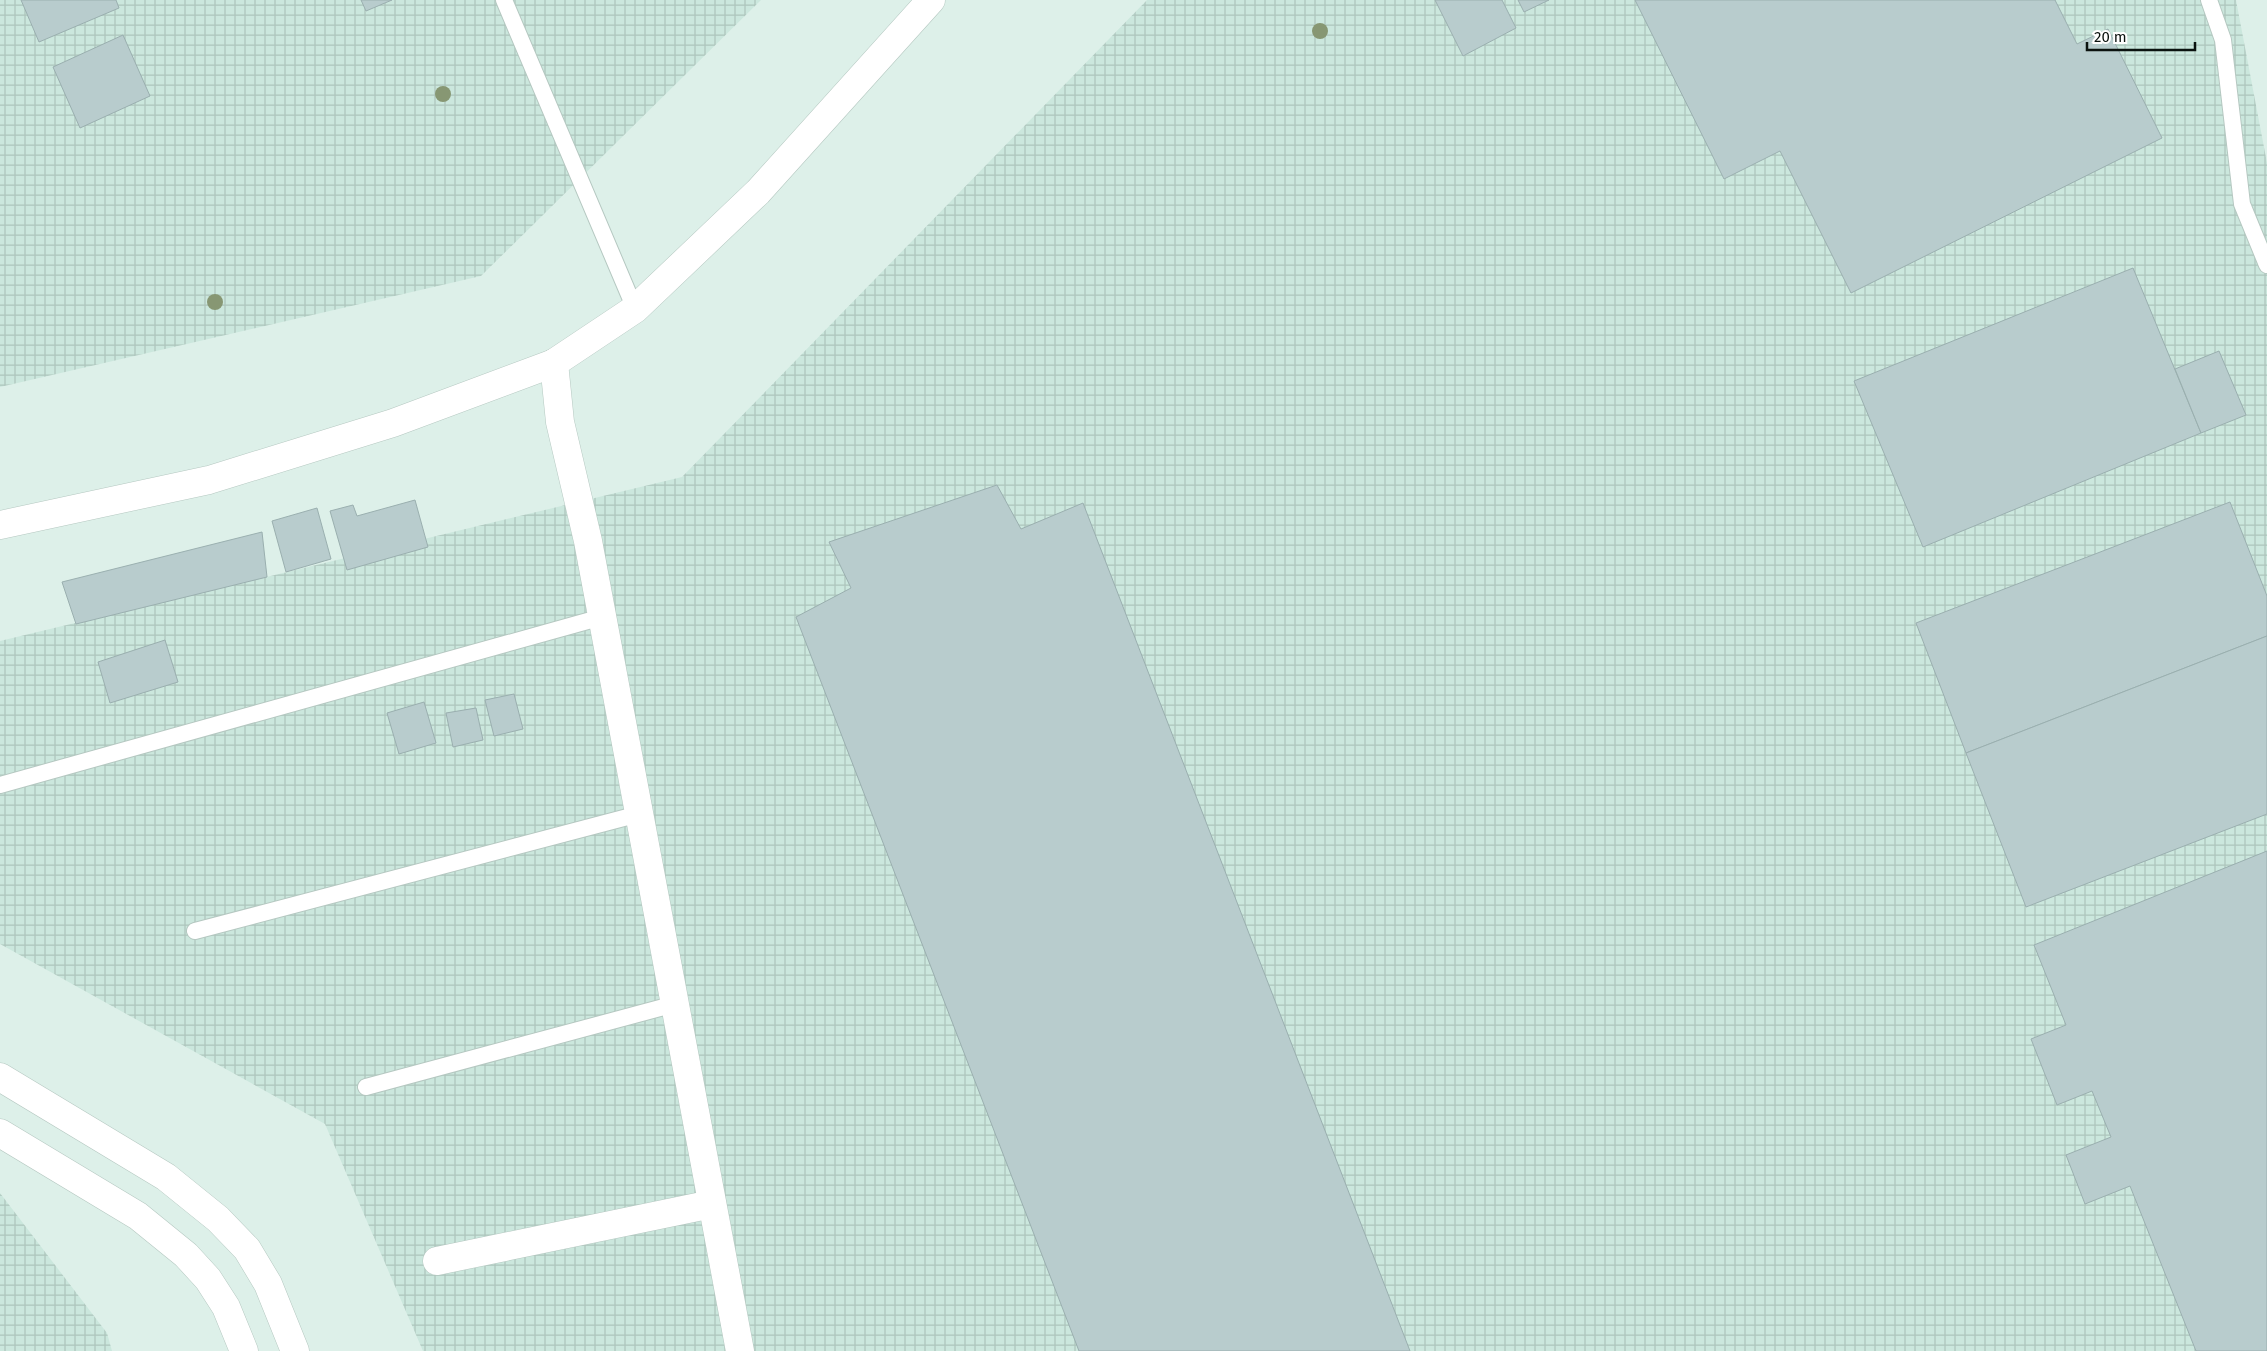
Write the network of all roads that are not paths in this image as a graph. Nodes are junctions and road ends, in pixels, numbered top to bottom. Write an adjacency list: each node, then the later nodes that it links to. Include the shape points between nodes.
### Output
1 (504, 0): 5 (lane)
2 (931, 0): 5 (street, via 758,192)
3 (2209, 0): 4 (lane, via 2223,40 2242,204)
4 (2267, 265)
5 (635, 308): 6 (street)
6 (554, 363): 7 (street, via 393,423 209,480); 8 (street, via 560,422)
7 (0, 525)
8 (602, 617): 9 (lane); 10 (street)
9 (0, 786)
10 (639, 814): 11 (lane); 12 (street)
11 (195, 931)
12 (675, 1004): 14 (lane); 16 (street)
13 (0, 1077): 19 (street, via 166,1177 218,1219 247,1249 268,1284)
14 (366, 1088)
15 (0, 1133): 18 (street, via 138,1216 186,1255 208,1279 226,1307)
16 (712, 1204): 17 (street); 20 (street)
17 (437, 1261)
18 (244, 1351)
19 (295, 1351)
20 (740, 1351)

